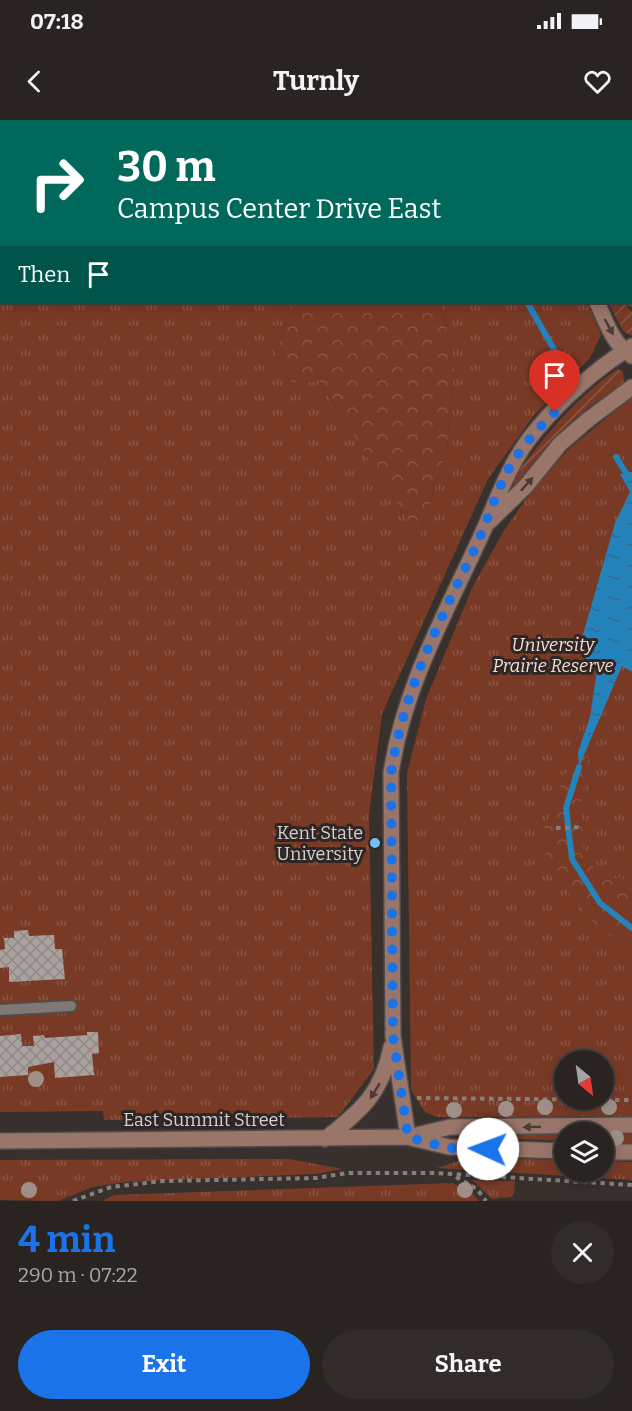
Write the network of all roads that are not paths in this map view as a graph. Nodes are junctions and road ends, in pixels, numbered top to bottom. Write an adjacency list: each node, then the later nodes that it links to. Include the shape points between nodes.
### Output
1 (597, 303): 2 (street, one-way to 2, via 613,336)
2 (629, 351): 4 (street, via 571,395 536,431 502,482)
3 (632, 387): 4 (street, one-way to 3, via 526,486 560,444)
4 (485, 525): 7 (street, via 434,631 408,698 395,746 391,773)
5 (72, 1006): 6 (lane)
6 (0, 1011)
7 (393, 1036): 9 (street); 10 (street, one-way to 10, via 383,1077 374,1093 349,1121)
8 (632, 1125): 9 (street, East Summit Street, one-way to 9, via 450,1127)
9 (408, 1137): 10 (street, East Summit Street); 12 (street, East Summit Street, via 448,1148)
10 (325, 1139): 11 (street, East Summit Street)
11 (0, 1141)
12 (554, 1151)
13 (614, 1152): 14 (street)
14 (632, 1152)

